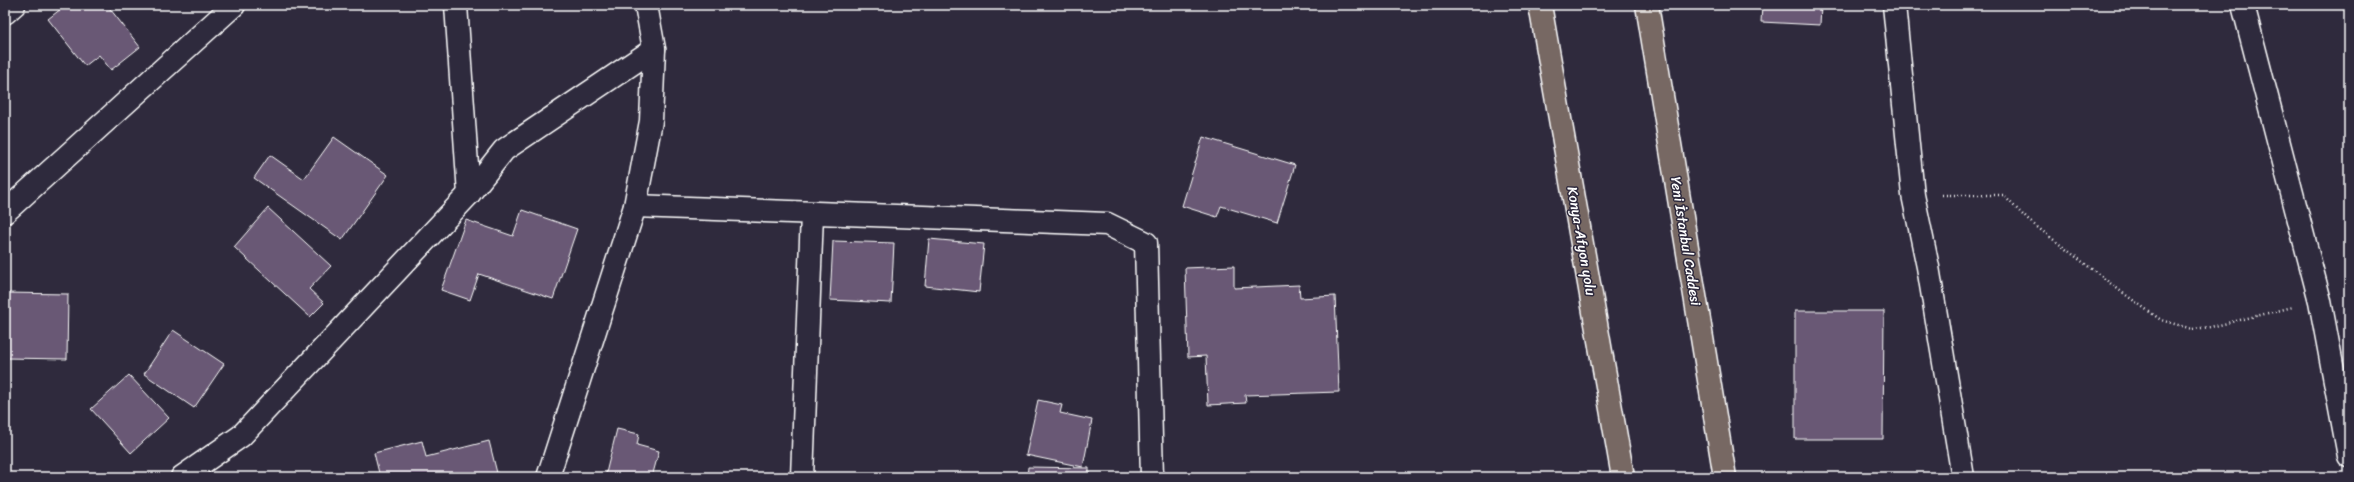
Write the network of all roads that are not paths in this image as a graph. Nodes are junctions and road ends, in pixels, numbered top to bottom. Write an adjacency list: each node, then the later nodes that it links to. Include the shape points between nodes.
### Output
1 (14, 5): 9 (street)
2 (234, 5): 13 (street)
3 (456, 5): 11 (street)
4 (646, 5): 10 (street)
5 (1540, 5): 20 (highway, Konya-Afyon yolu)
6 (1647, 5): 21 (highway, Yeni İstanbul Caddesi)
7 (1894, 5): 22 (street, via 1913,195 1928,266)
8 (2242, 5): 15 (street, via 2320,301)
9 (5, 13)
10 (654, 49): 11 (street, via 504,150); 12 (street, via 651,121)
11 (469, 194): 16 (street, via 240,436)
12 (635, 206): 14 (street); 17 (street)
13 (5, 212)
14 (812, 214): 18 (street); 19 (street, via 1107,224 1146,243)
15 (2349, 456)
16 (182, 477)
17 (548, 477)
18 (802, 477)
19 (1152, 477)
20 (1623, 477)
21 (1725, 477)
22 (1963, 477)

